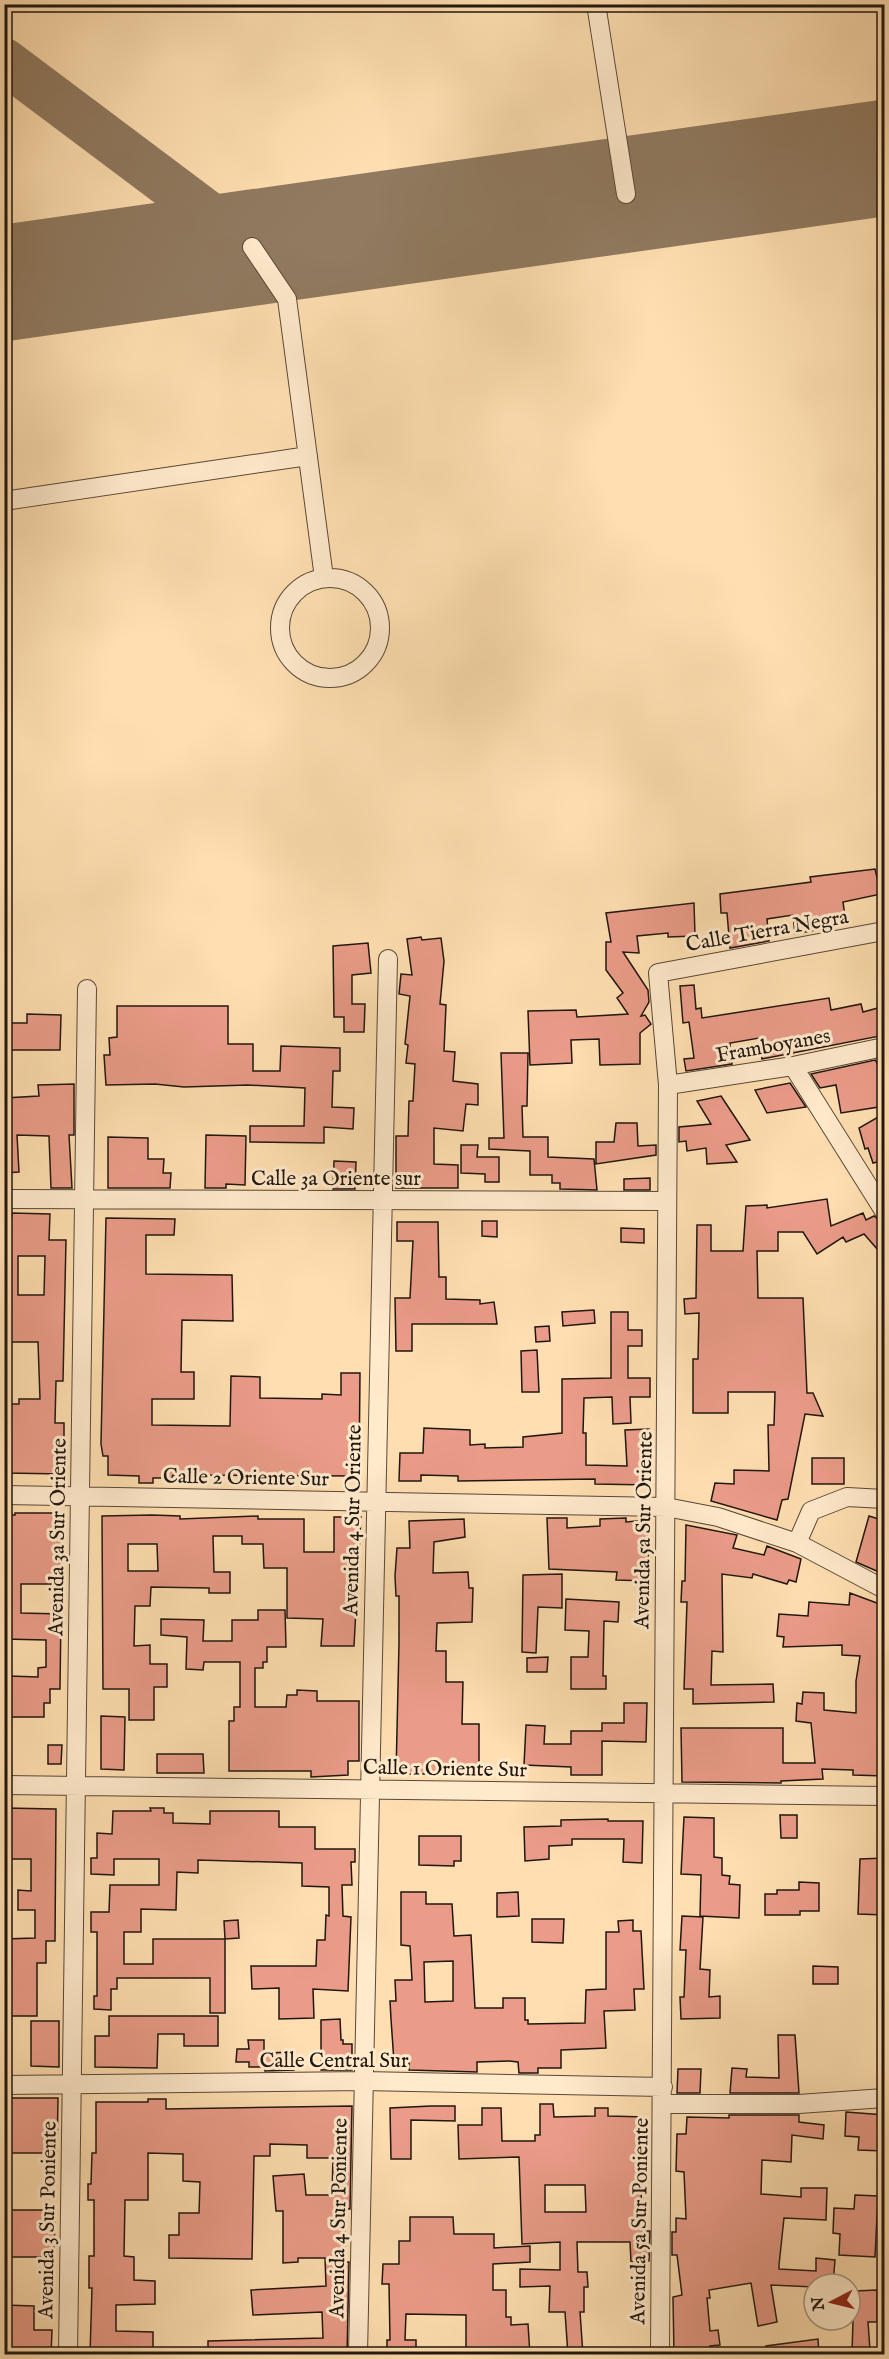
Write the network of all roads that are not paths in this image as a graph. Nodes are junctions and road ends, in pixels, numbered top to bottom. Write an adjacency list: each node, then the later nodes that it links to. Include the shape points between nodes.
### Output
1 (596, 4): 2 (street)
2 (626, 194)
3 (252, 247): 4 (street, via 287,299)
4 (308, 456): 5 (street); 6 (street)
5 (4, 501)
6 (324, 578): 6 (street, via 294,593 280,624 282,641 296,663 318,676 335,678 350,674 373,653 380,622 376,607 361,589 340,578)
7 (885, 932): 9 (street, Calle Tierra Negra)
8 (388, 959): 16 (street, Avenida 4 Sur Oriente)
9 (658, 973): 13 (street, Avenida 5a Sur Oriente)
10 (87, 989): 15 (street, Avenida 3a Sur Oriente)
11 (885, 1047): 12 (street, Framboyanes)
12 (793, 1066): 13 (street, Framboyanes); 18 (street)
13 (668, 1085): 17 (street, Avenida 5a Sur Oriente)
14 (4, 1199): 15 (street, Calle 3a Oriente sur)
15 (84, 1199): 16 (street, Calle 3a Oriente sur); 20 (street, Avenida 3a Sur Oriente)
16 (382, 1200): 17 (street, Calle 3a Oriente sur); 22 (street, Avenida 4 Sur Oriente)
17 (667, 1201): 23 (street, Avenida 5a Sur Oriente)
18 (885, 1211)
19 (4, 1495): 20 (street, Calle 2 Oriente Sur)
20 (80, 1497): 22 (street, Calle 2 Oriente Sur); 27 (street, Avenida 3a Sur Oriente)
21 (885, 1499): 24 (street, via 847,1497 811,1511)
22 (375, 1502): 23 (street, Calle 2 Oriente Sur); 28 (street, Avenida 4 Sur Oriente)
23 (666, 1507): 24 (street, Calle 2 Oriente Sur, via 718,1517); 29 (street, Avenida 5a Sur Oriente)
24 (797, 1543): 25 (street, Calle 2 Oriente Sur)
25 (885, 1589)
26 (4, 1785): 27 (street, Calle 1 Oriente Sur)
27 (76, 1786): 28 (street, Calle 1 Oriente Sur); 33 (street, Avenida 3a Sur Oriente)
28 (368, 1789): 29 (street, Calle 1 Oriente Sur); 31 (street, Avenida 4 Sur Oriente)
29 (662, 1793): 30 (street, Calle 1 Oriente Sur); 34 (street, Avenida 5a Sur Oriente)
30 (885, 1796)
31 (363, 2081): 33 (street, Calle Central Sur); 34 (street, Calle Central Sur); 37 (street, Avenida 4 Sur Poniente)
32 (4, 2085): 33 (street, Calle Central Sur)
33 (71, 2086): 36 (street, Avenida 3 Sur Poniente)
34 (663, 2096): 35 (street, Calle Central Sur, via 799,2104); 38 (street, Avenida 5a Sur Poniente)
35 (885, 2098)
36 (68, 2355)
37 (358, 2355)
38 (660, 2355)

